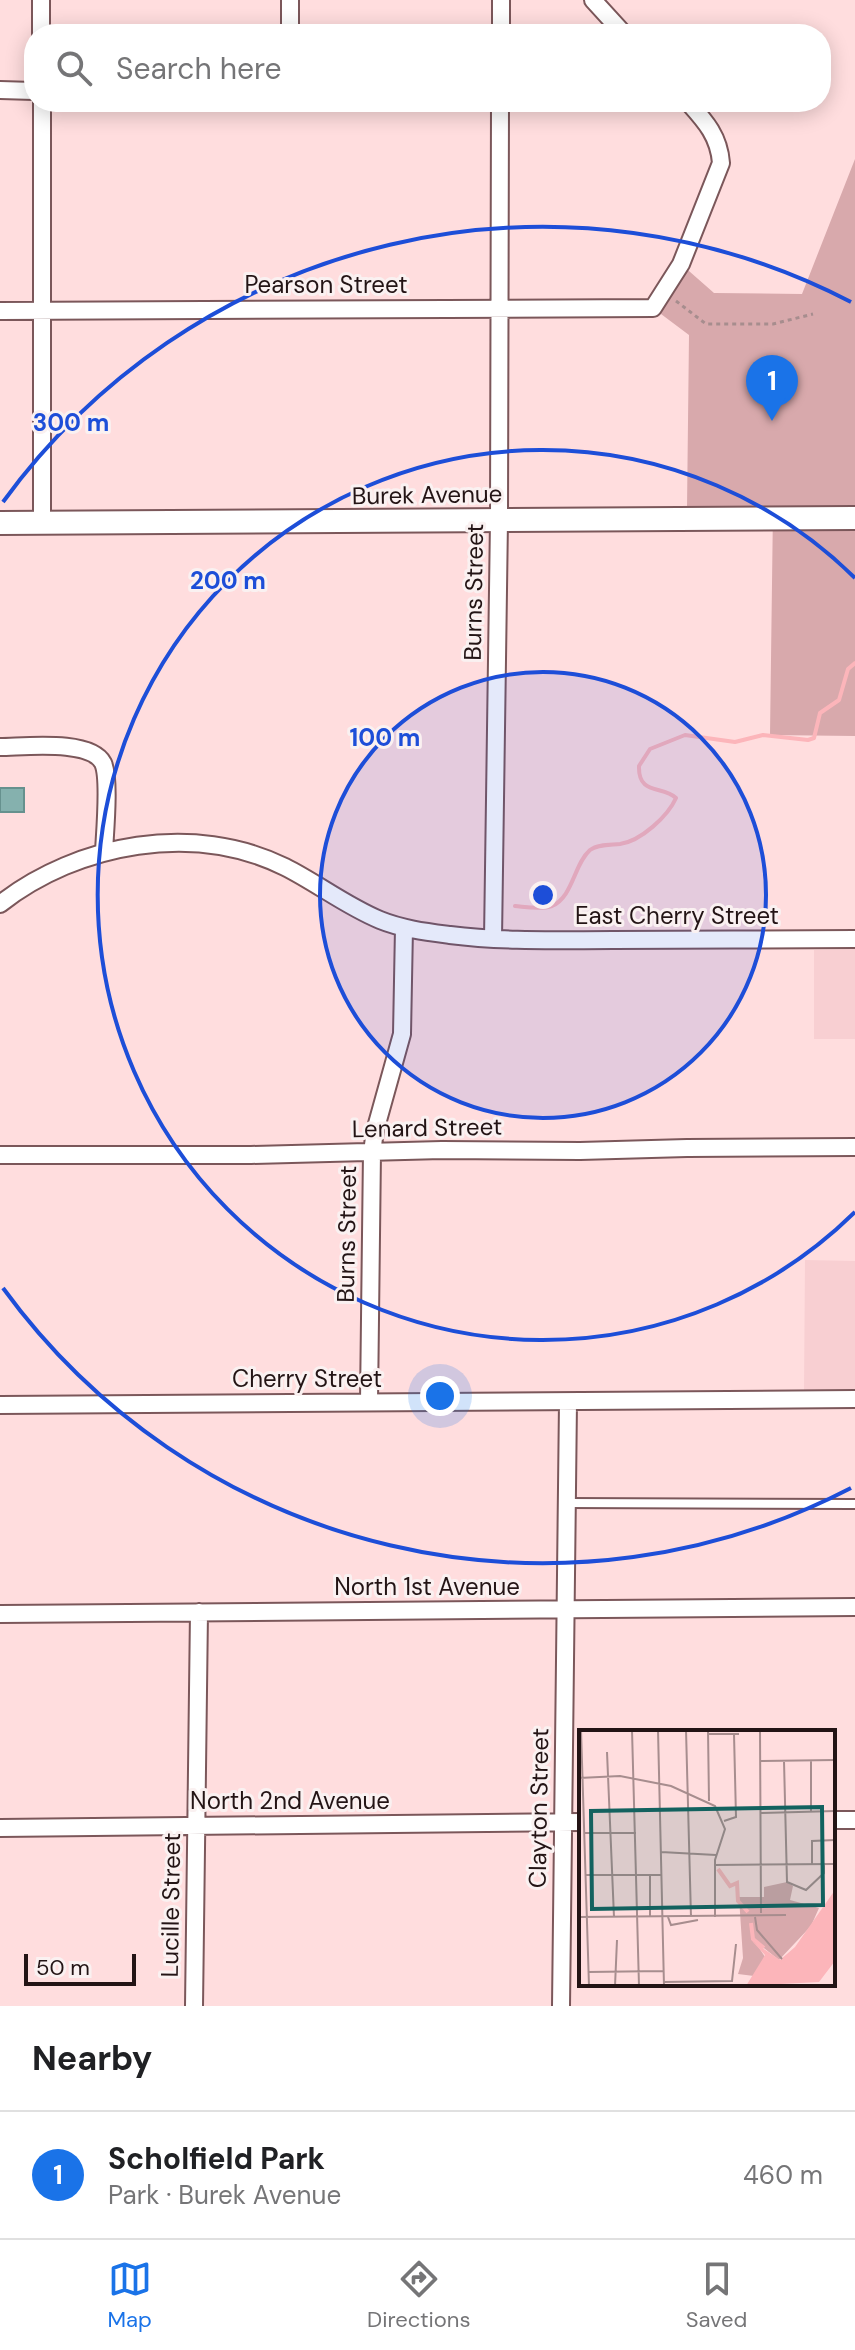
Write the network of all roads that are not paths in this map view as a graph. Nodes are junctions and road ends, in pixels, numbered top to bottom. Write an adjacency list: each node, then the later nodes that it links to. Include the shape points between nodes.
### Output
1 (41, 0): 5 (street)
2 (290, 0): 6 (street)
3 (501, 0): 7 (street)
4 (593, 0): 8 (street)
5 (41, 24)
6 (290, 24)
7 (501, 24)
8 (615, 24)
9 (0, 90): 10 (street)
10 (24, 91)
11 (42, 112): 16 (street)
12 (500, 112): 14 (street, Burns Street)
13 (697, 112): 14 (street, Pearson Street, via 710,127 721,163 681,264 653,308)
14 (499, 308): 16 (street, Pearson Street); 18 (street, Burns Street)
15 (0, 311): 16 (street, Pearson Street)
16 (42, 311): 20 (street)
17 (855, 518): 18 (street, Burek Avenue)
18 (499, 520): 20 (street, Burek Avenue); 25 (street, Burns Street)
19 (0, 523): 20 (street, Burek Avenue)
20 (42, 523)
21 (0, 747): 22 (street, via 74,747 97,756 106,779)
22 (104, 851): 23 (street, East Cherry Street, via 53,871); 24 (street, East Cherry Street, via 165,844 234,850 283,866 364,912)
23 (0, 904)
24 (404, 928): 25 (street, East Cherry Street); 28 (street, Burns Street, via 402,1034)
25 (493, 939): 26 (street, East Cherry Street)
26 (855, 939)
27 (855, 1147): 28 (street, Lenard Street)
28 (372, 1152): 29 (street, Lenard Street); 31 (street, Burns Street)
29 (0, 1155)
30 (855, 1399): 32 (street, Cherry Street)
31 (369, 1402): 32 (street, Cherry Street); 33 (street, Cherry Street)
32 (568, 1402): 34 (street, Clayton Street)
33 (0, 1405)
34 (567, 1503): 35 (lane); 37 (street, Clayton Street)
35 (855, 1504)
36 (855, 1607): 37 (street, North 1st Avenue)
37 (565, 1611): 38 (street, North 1st Avenue); 40 (street, Clayton Street)
38 (199, 1612): 39 (street, North 1st Avenue); 42 (street, Lucille Street)
39 (0, 1614)
40 (563, 1821): 41 (street, North 2nd Avenue); 42 (street, North 2nd Avenue); 45 (street, Clayton Street)
41 (579, 1822)
42 (196, 1825): 43 (street, North 2nd Avenue); 44 (street, Lucille Street)
43 (0, 1828)
44 (194, 2006)
45 (561, 2006)

